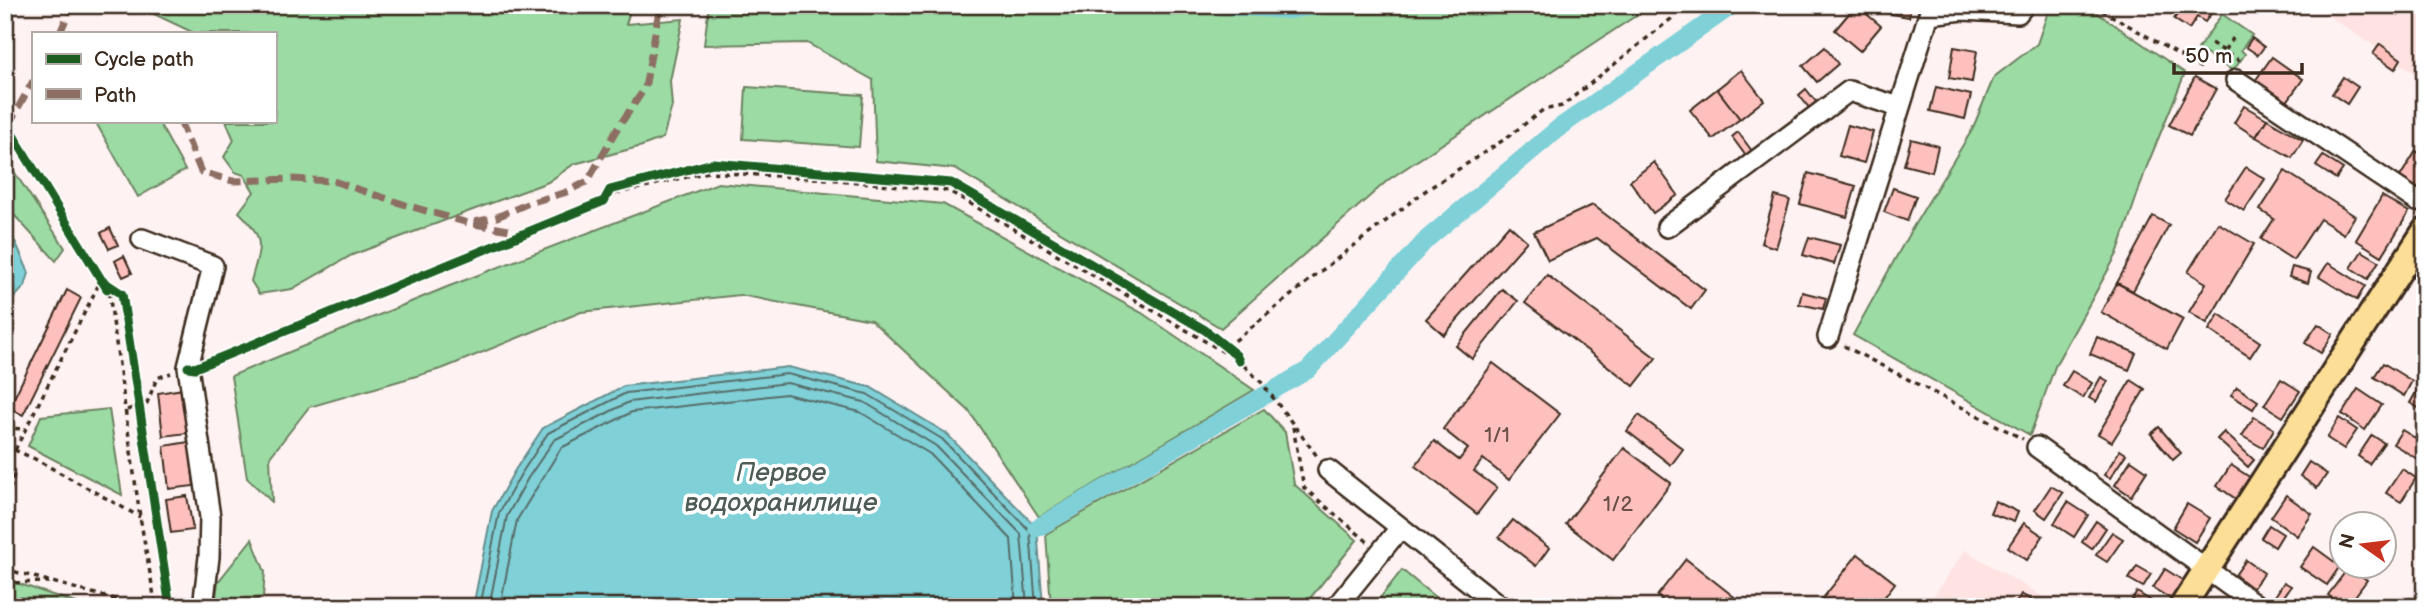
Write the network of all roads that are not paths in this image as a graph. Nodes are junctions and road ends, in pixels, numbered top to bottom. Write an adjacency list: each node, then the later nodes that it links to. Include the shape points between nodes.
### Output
1 (2024, 5): 3 (street, via 2018,13 1963,10 1929,14)
2 (2238, 71): 4 (street, via 2417,201)
3 (1899, 107): 5 (street, via 1849,91); 8 (street)
4 (2425, 201)
5 (1667, 227)
6 (2425, 230): 12 (main road)
7 (142, 239): 13 (street, via 213,266 188,366 210,517)
8 (1828, 337)
9 (2037, 447): 12 (street)
10 (1328, 470): 11 (street)
11 (1400, 528): 14 (street); 15 (street)
12 (2206, 569): 16 (main road); 17 (street)
13 (203, 607)
14 (1336, 607)
15 (1502, 607)
16 (2182, 607)
17 (2259, 607)

